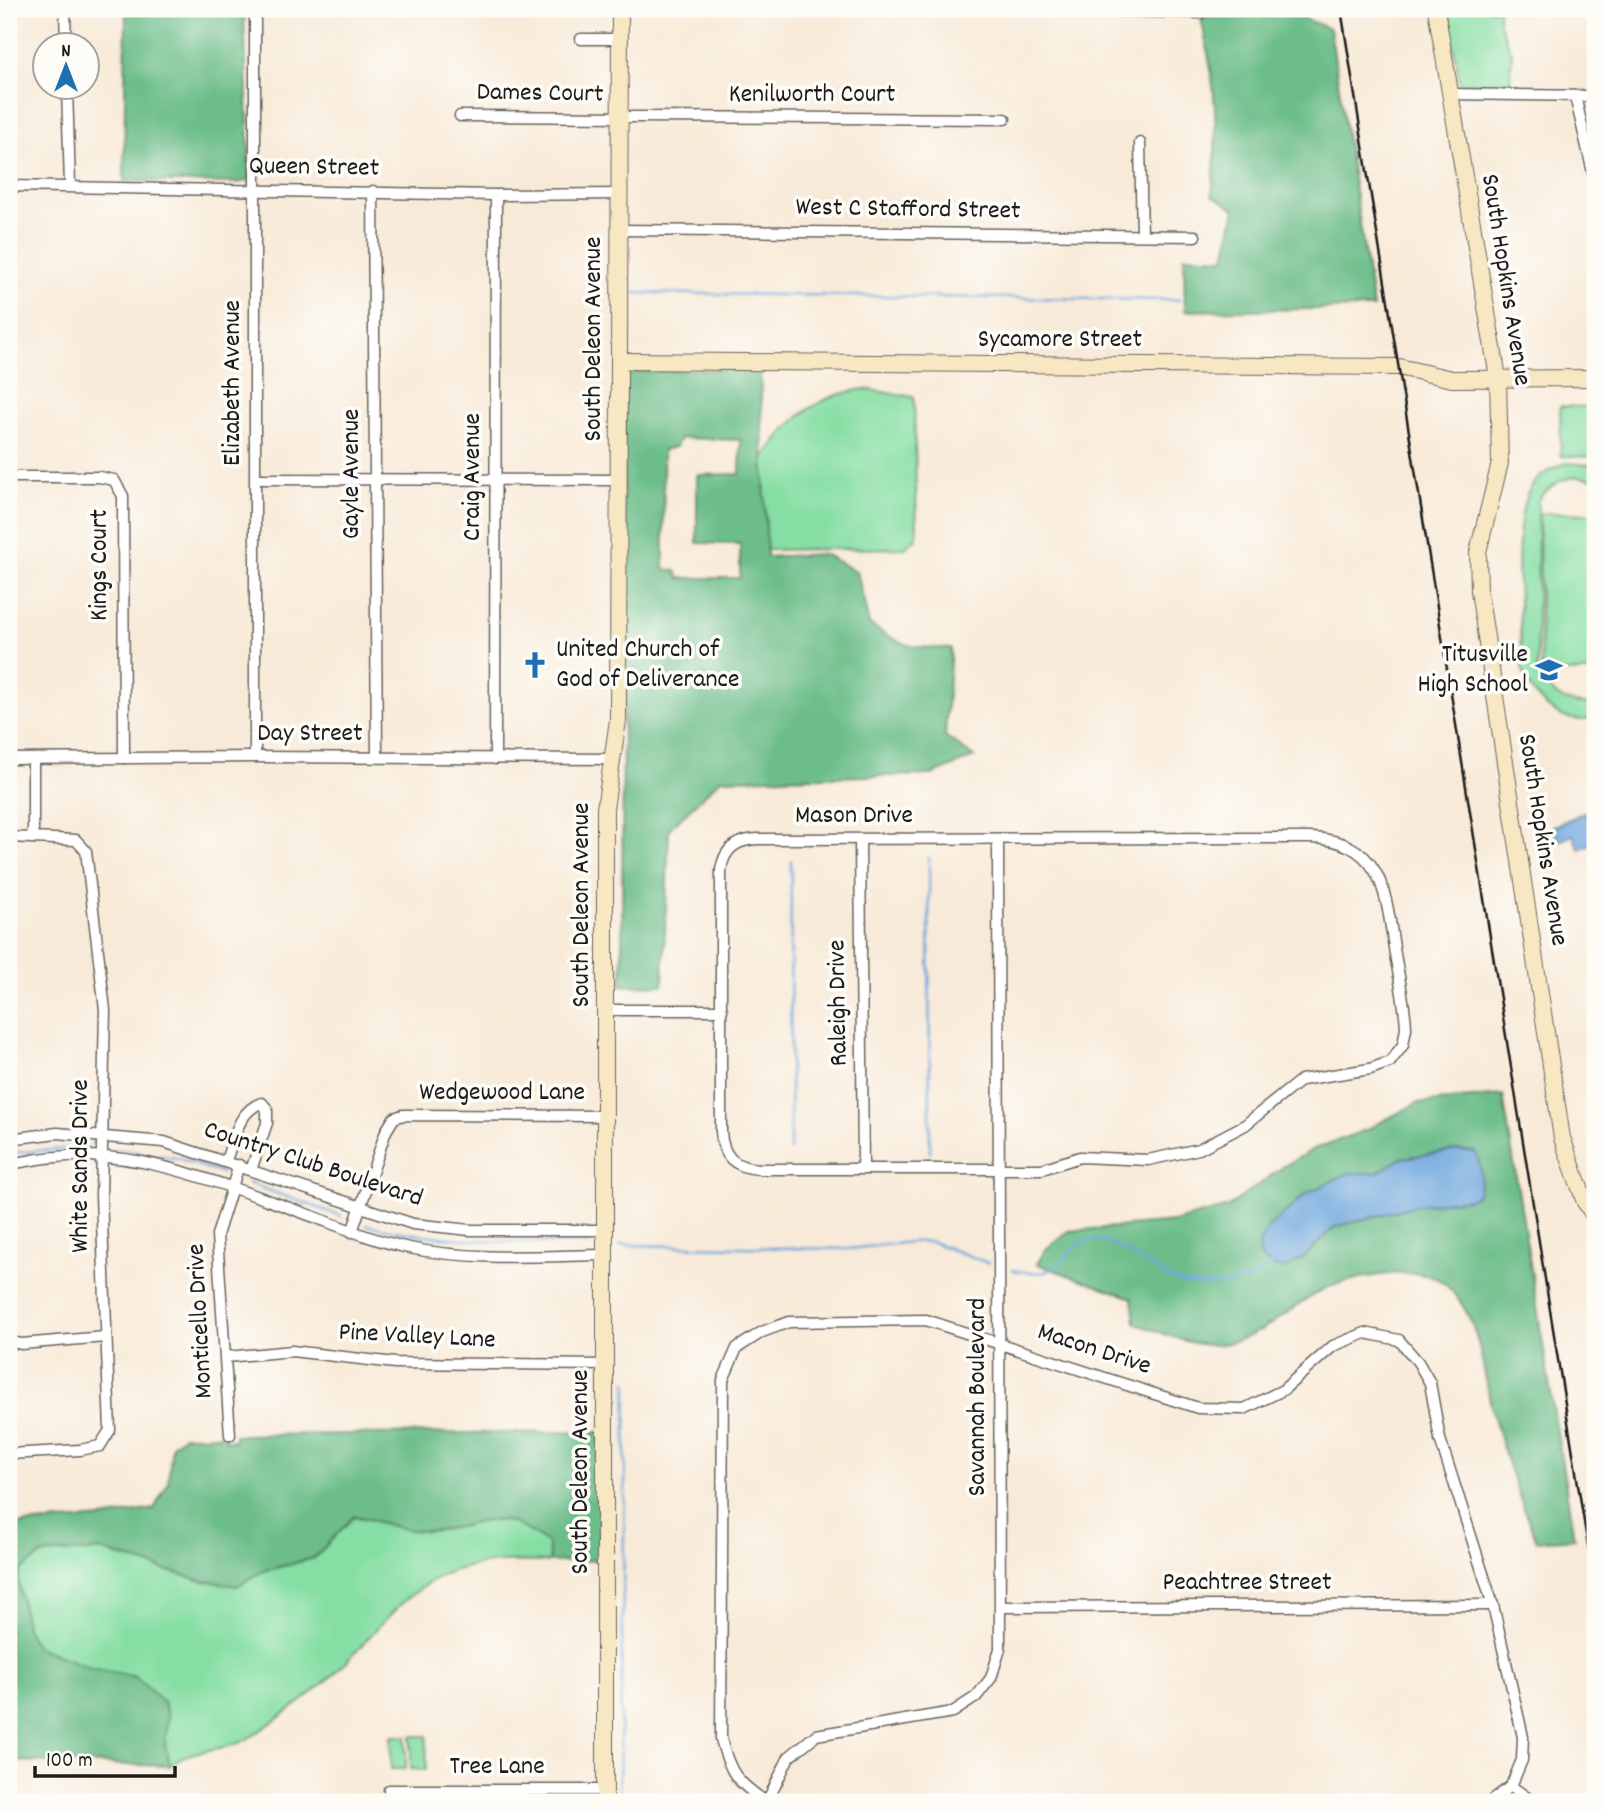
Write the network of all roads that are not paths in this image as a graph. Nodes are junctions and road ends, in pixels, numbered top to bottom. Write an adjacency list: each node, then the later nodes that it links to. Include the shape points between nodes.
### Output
1 (65, 9): 7 (street)
2 (255, 9): 21 (street, Elizabeth Avenue)
3 (620, 9): 9 (street, South Deleon Avenue)
4 (1030, 9): 6 (street)
5 (1436, 9): 10 (street, South Hopkins Avenue)
6 (1201, 13)
7 (66, 32)
8 (580, 39): 9 (street)
9 (620, 39): 15 (street, South Deleon Avenue)
10 (1450, 94): 11 (street); 29 (street, South Hopkins Avenue)
11 (1575, 96): 12 (street); 18 (street)
12 (1595, 96)
13 (67, 102): 20 (street)
14 (460, 116): 15 (street, Dames Court)
15 (619, 118): 16 (street, Kenilworth Court); 23 (street, South Deleon Avenue)
16 (1005, 119)
17 (1140, 143): 26 (street)
18 (1595, 181)
19 (9, 186): 20 (street, Queen Street)
20 (70, 186): 21 (street, Queen Street)
21 (255, 190): 22 (street, Queen Street); 32 (street, Elizabeth Avenue)
22 (373, 191): 24 (street, Queen Street); 33 (street, Gayle Avenue)
23 (619, 194): 24 (street, Queen Street); 25 (street, South Deleon Avenue)
24 (496, 195): 34 (street, Craig Avenue)
25 (620, 230): 26 (street, West C Stafford Street); 28 (street, South Deleon Avenue)
26 (1142, 235): 27 (street, West C Stafford Street)
27 (1195, 236)
28 (619, 361): 29 (street, Sycamore Street, via 1399,367 1452,379); 35 (street, South Deleon Avenue)
29 (1499, 378): 30 (street, Sycamore Street); 61 (street, South Hopkins Avenue, via 1500,464 1478,552 1479,591 1562,1138)
30 (1595, 378)
31 (9, 477): 38 (street, Kings Court, via 99,477 114,480 123,496)
32 (256, 479): 33 (street); 36 (street, Elizabeth Avenue)
33 (374, 479): 34 (street); 37 (street, Gayle Avenue)
34 (496, 480): 35 (street); 40 (street, Craig Avenue)
35 (618, 480): 42 (street, South Deleon Avenue, via 618,720)
36 (255, 757): 37 (street, Day Street); 38 (street, Day Street)
37 (377, 757): 40 (street, Day Street)
38 (124, 758): 39 (street, Day Street)
39 (33, 759): 41 (street, Day Street); 44 (street)
40 (495, 759): 42 (street, Day Street)
41 (9, 760)
42 (611, 760): 47 (street, South Deleon Avenue, via 605,809)
43 (9, 837): 44 (street, White Sands Drive)
44 (33, 837): 50 (street, White Sands Drive, via 76,841 86,851 104,985)
45 (860, 839): 46 (street, Mason Drive); 48 (street, Mason Drive, via 749,839 728,850 720,870); 56 (street, Raleigh Drive)
46 (998, 839): 57 (street, Savannah Boulevard); 57 (street, Mason Drive, via 1312,838 1348,845 1371,864 1384,887 1406,1028 1400,1050 1384,1065 1301,1080 1245,1125 1199,1149 1148,1160 1086,1157 1042,1169)
47 (605, 1010): 48 (street); 49 (street, South Deleon Avenue)
48 (722, 1010): 56 (street, Mason Drive, via 720,1132 723,1150 731,1160 748,1169)
49 (605, 1116): 60 (street, Wedgewood Lane, via 394,1118); 62 (street, South Deleon Avenue)
50 (103, 1135): 51 (street, Country Club Boulevard, via 57,1133); 52 (street, White Sands Drive); 53 (street, Country Club Boulevard, via 164,1142)
51 (9, 1139)
52 (102, 1158): 54 (street, Country Club Boulevard, via 57,1157); 59 (street, Country Club Boulevard, via 159,1166); 65 (street, White Sands Drive)
53 (226, 1160): 55 (street, Country Club Boulevard); 58 (street, via 243,1116 262,1103 267,1123)
54 (9, 1164)
55 (239, 1165): 58 (street, Country Club Boulevard); 59 (street, Monticello Drive)
56 (863, 1167): 57 (street, Mason Drive)
57 (1001, 1167): 67 (street, Savannah Boulevard)
58 (251, 1170): 60 (street, Country Club Boulevard)
59 (230, 1186): 63 (street, Country Club Boulevard); 68 (street, Monticello Drive, via 217,1235)
60 (360, 1209): 62 (street, Country Club Boulevard, via 413,1224 470,1230); 63 (street, Wedgewood Lane)
61 (1595, 1217)
62 (606, 1230): 64 (street, South Deleon Avenue)
63 (352, 1232): 64 (street, Country Club Boulevard, via 409,1248 474,1255)
64 (605, 1255): 69 (street, South Deleon Avenue)
65 (105, 1337): 66 (street); 71 (street, White Sands Drive, via 110,1430 100,1446)
66 (9, 1341)
67 (1000, 1343): 72 (street, Macon Drive, via 1198,1408 1244,1409 1283,1390 1333,1346 1365,1333 1399,1340 1430,1383 1440,1440); 73 (street, Savannah Boulevard); 77 (street, Macon Drive, via 926,1320 789,1322 737,1348 723,1380 721,1739 728,1767 741,1784)
68 (226, 1357): 69 (street, Pine Valley Lane, via 292,1351 395,1363); 70 (street, Monticello Drive)
69 (605, 1366): 76 (street, South Deleon Avenue)
70 (230, 1435)
71 (9, 1454)
72 (1493, 1605): 73 (street, Peachtree Street); 74 (street, Macon Drive, via 1523,1737 1522,1760)
73 (1001, 1607): 77 (street, Savannah Boulevard, via 1000,1650 990,1678 976,1697 953,1712 817,1735 789,1757)
74 (1511, 1786): 78 (street); 79 (street)
75 (389, 1790): 76 (street, Tree Lane)
76 (605, 1796)
77 (766, 1802)
78 (1490, 1802)
79 (1533, 1802)

